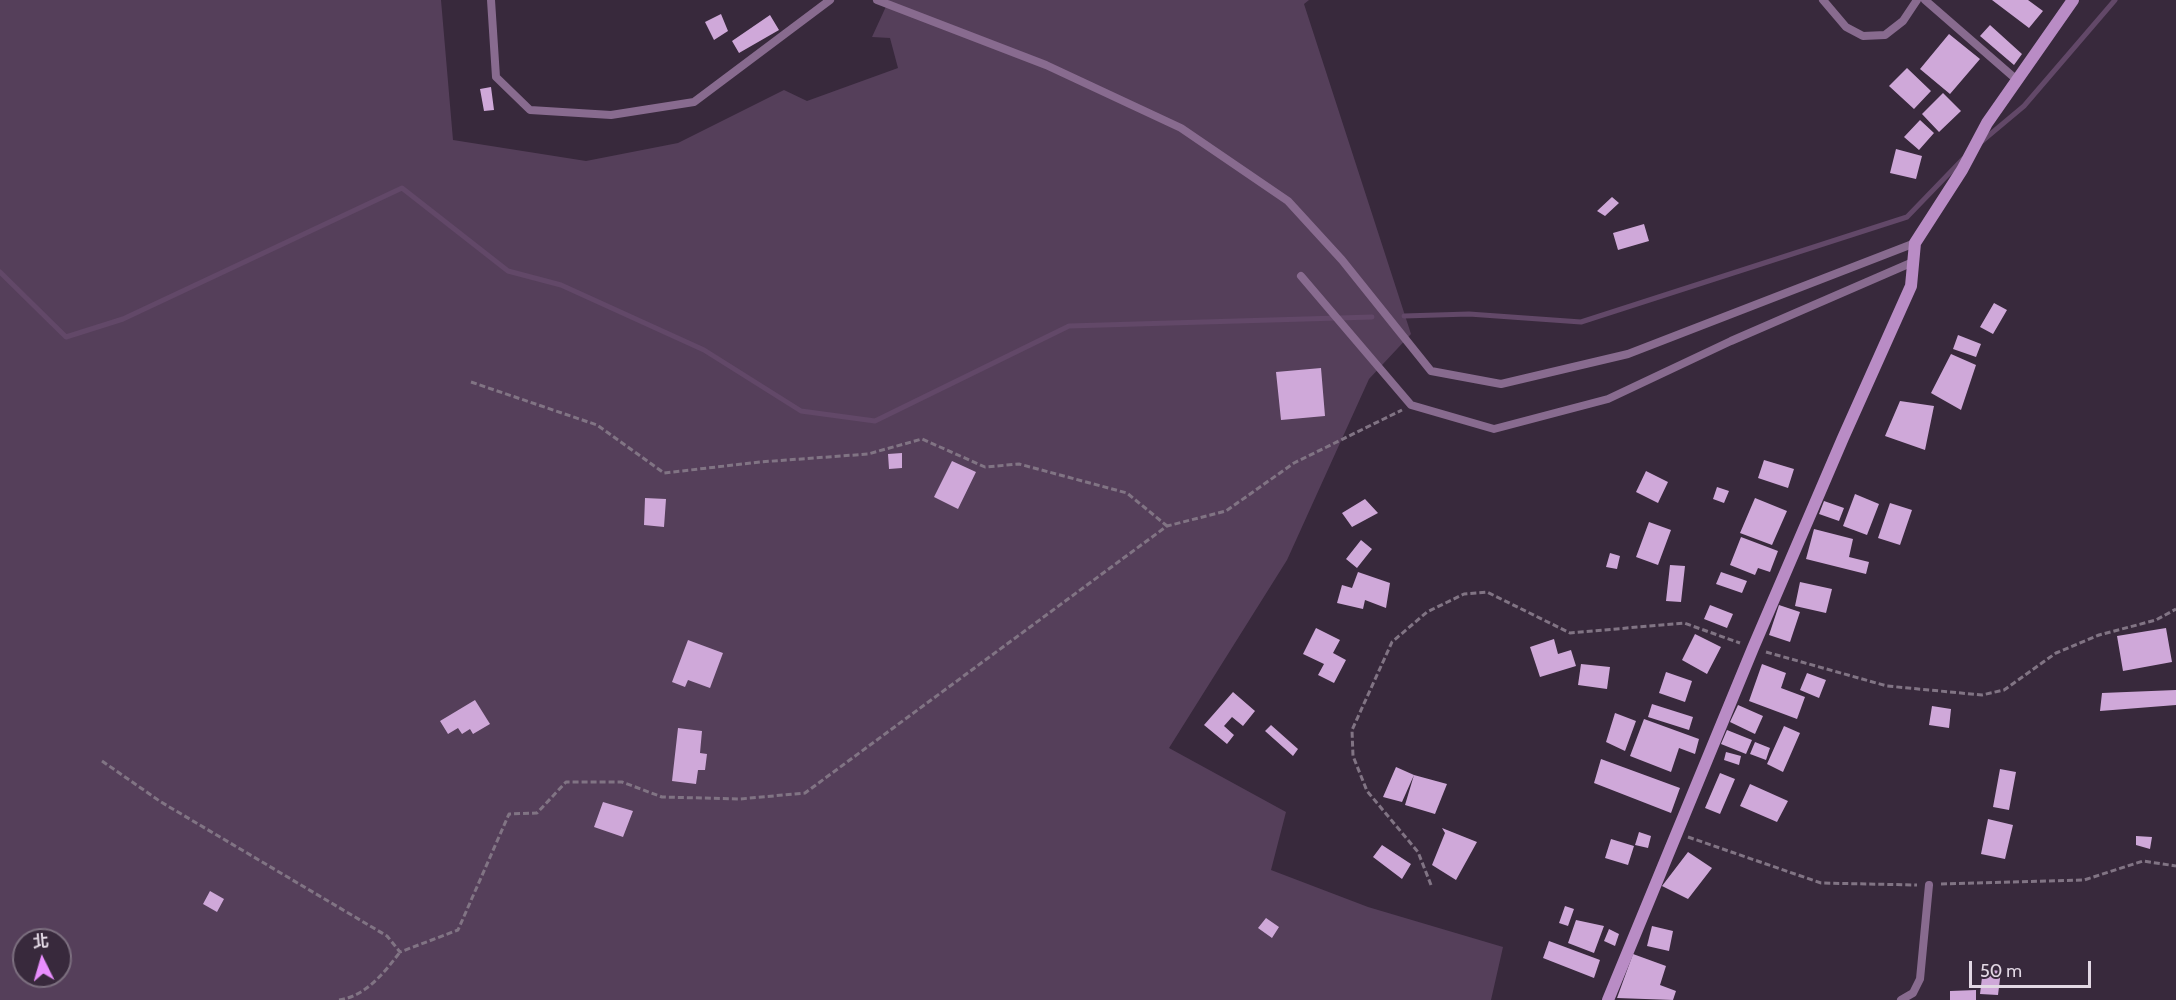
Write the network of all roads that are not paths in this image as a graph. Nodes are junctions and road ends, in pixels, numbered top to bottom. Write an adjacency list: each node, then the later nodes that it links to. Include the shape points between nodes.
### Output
1 (491, 0): 2 (lane, via 496,77 530,110 611,114 694,102)
2 (830, 0)
3 (878, 0): 9 (lane, via 1046,65 1181,128 1288,201 1342,260 1431,371 1500,384 1628,354)
4 (1823, 0): 5 (lane, via 1846,27 1863,36 1885,35 1903,21)
5 (1917, 0)
6 (1925, 0): 8 (lane)
7 (2073, 0): 8 (street)
8 (2017, 80): 9 (street)
9 (1915, 243): 10 (street)
10 (1913, 262): 11 (lane, via 1608,399 1494,429 1411,405); 13 (street, via 1911,286 1753,648)
11 (1302, 276)
12 (1929, 885): 14 (lane, via 1920,979 1913,993)
13 (1608, 1000)
14 (1900, 1000)

